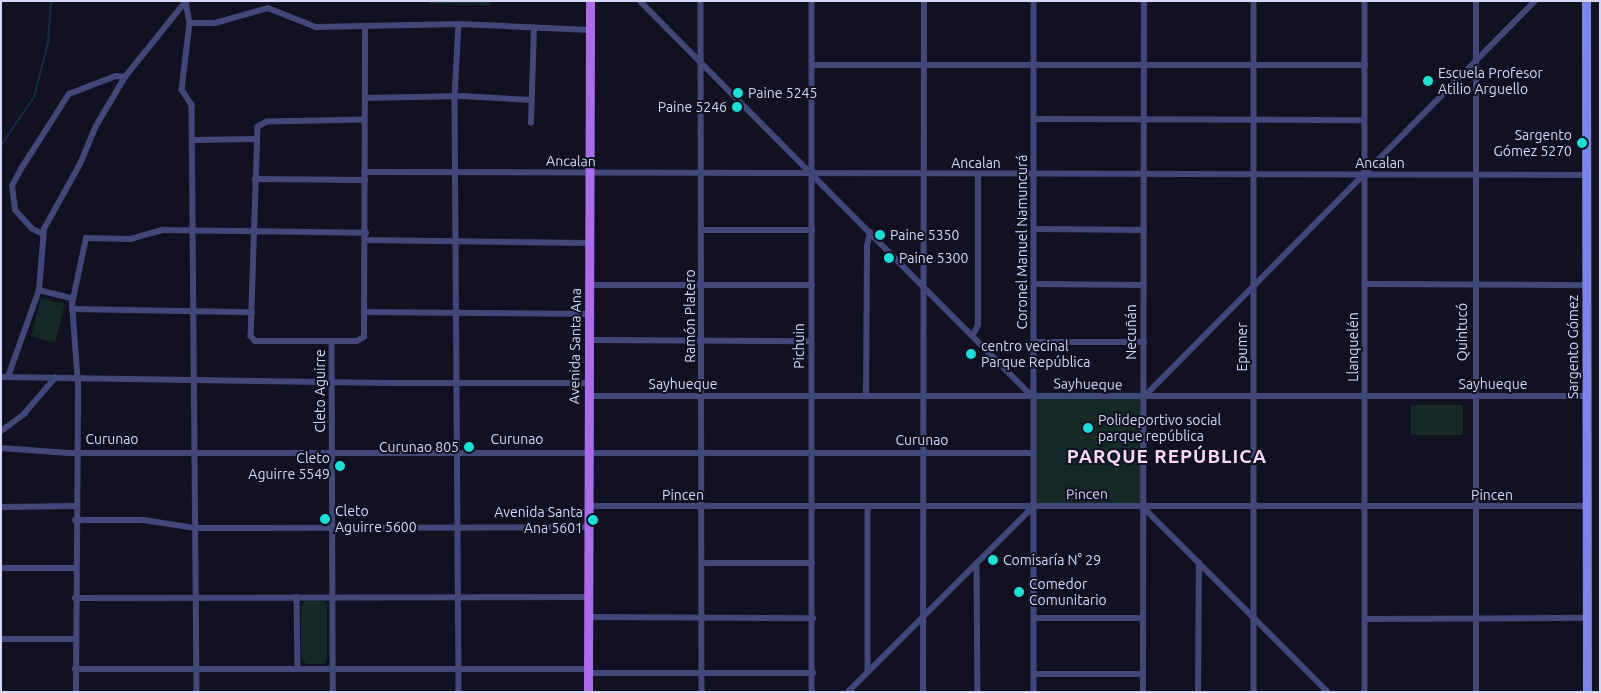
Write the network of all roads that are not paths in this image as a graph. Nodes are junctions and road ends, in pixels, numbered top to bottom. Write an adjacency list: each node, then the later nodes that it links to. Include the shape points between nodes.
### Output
1 (186, 1): 14 (street); 27 (street)
2 (590, 1): 18 (main road, Avenida Santa Ana)
3 (640, 1): 20 (street)
4 (702, 1): 20 (street, Ramón Platero)
5 (812, 1): 23 (street, Pichuin)
6 (924, 1): 24 (street)
7 (1034, 1): 21 (street, Coronel Manuel Namuncurá)
8 (1144, 1): 22 (street, Necuñán)
9 (1254, 1): 25 (street, Epumer)
10 (1365, 1): 26 (street, Llanquelén)
11 (1476, 1): 19 (street, Quintucó)
12 (1535, 1): 19 (street)
13 (1586, 1): 51 (main road, Sargento Gómez)
14 (190, 23): 16 (street, via 215,23 268,8 309,26); 38 (street, via 182,90 192,105)
15 (459, 24): 16 (street); 17 (street); 29 (street)
16 (365, 28): 28 (street, Cleto Aguirre)
17 (534, 28): 18 (street); 30 (street)
18 (589, 30): 41 (main road, Avenida Santa Ana)
19 (1476, 62): 42 (street, Quintucó); 50 (street)
20 (701, 64): 43 (street, Ramón Platero); 44 (street)
21 (1034, 64): 22 (street); 24 (street); 31 (street, Coronel Manuel Namuncurá)
22 (1144, 64): 25 (street); 32 (street, Necuñán)
23 (812, 65): 24 (street); 44 (street, Pichuin)
24 (923, 65): 45 (street)
25 (1254, 65): 26 (street); 33 (street, Epumer)
26 (1365, 65): 35 (street, Llanquelén)
27 (125, 77): 62 (street, via 94,129 80,164); 62 (street, via 116,76 69,94 20,169 12,186 15,210 32,229)
28 (365, 98): 29 (street); 34 (street, Cleto Aguirre)
29 (454, 98): 30 (street); 40 (street)
30 (531, 100): 36 (street)
31 (1034, 119): 32 (street); 47 (street, Coronel Manuel Namuncurá)
32 (1144, 119): 33 (street); 48 (street, Necuñán)
33 (1254, 119): 35 (street); 49 (street, Epumer)
34 (365, 120): 37 (street, via 267,122 258,127); 39 (street, Cleto Aguirre)
35 (1364, 120): 50 (street, Llanquelén)
36 (531, 123)
37 (257, 139): 38 (street); 52 (street)
38 (192, 140): 58 (street)
39 (364, 172): 40 (street, Ancalan); 53 (street, Cleto Aguirre)
40 (455, 172): 41 (street, Ancalan); 64 (street)
41 (589, 174): 43 (street, Ancalan); 65 (main road, Avenida Santa Ana)
42 (1476, 174): 50 (street, Ancalan); 51 (street, Ancalan); 68 (street, Quintucó)
43 (701, 175): 44 (street, Ancalan); 55 (street, Ramón Platero)
44 (812, 175): 45 (street, Ancalan); 56 (street, Pichuin); 59 (street)
45 (923, 175): 46 (street, Ancalan); 75 (street)
46 (978, 175): 47 (street, Ancalan); 84 (street, via 978,325)
47 (1034, 175): 48 (street, Ancalan); 54 (street, Coronel Manuel Namuncurá)
48 (1144, 175): 49 (street, Ancalan); 57 (street, Necuñán)
49 (1255, 175): 50 (street, Ancalan); 70 (street, Epumer)
50 (1365, 175): 67 (street, Llanquelén); 70 (street)
51 (1587, 175): 71 (main road, Sargento Gómez)
52 (255, 179): 53 (street); 60 (street)
53 (364, 180): 61 (street, Cleto Aguirre)
54 (1035, 229): 57 (street); 66 (street, Coronel Manuel Namuncurá)
55 (702, 230): 56 (street); 73 (street, Ramón Platero)
56 (812, 230): 74 (street, Pichuin)
57 (1144, 230): 69 (street, Necuñán)
58 (193, 231): 60 (street); 77 (street, via 163,230 139,238 89,237 85,240); 79 (street)
59 (870, 232): 75 (street); 100 (street, via 867,246)
60 (253, 233): 61 (street); 80 (street)
61 (366, 233): 63 (street, Cleto Aguirre)
62 (42, 234): 76 (street)
63 (366, 240): 64 (street); 81 (street, Cleto Aguirre)
64 (457, 242): 65 (street); 82 (street)
65 (589, 242): 72 (main road, Avenida Santa Ana)
66 (1034, 284): 69 (street); 89 (street, Coronel Manuel Namuncurá)
67 (1366, 284): 68 (street); 108 (street, Llanquelén)
68 (1474, 284): 71 (street); 103 (street, Quintucó)
69 (1144, 285): 90 (street, Necuñán)
70 (1254, 285): 106 (street); 107 (street, Epumer)
71 (1587, 285): 104 (main road, Sargento Gómez)
72 (590, 286): 73 (street); 83 (main road, Avenida Santa Ana)
73 (702, 286): 74 (street); 87 (street, Ramón Platero)
74 (812, 286): 88 (street, Pichuin)
75 (924, 286): 84 (street); 101 (street)
76 (39, 290): 77 (street); 91 (street)
77 (72, 298): 78 (street)
78 (72, 309): 79 (street); 93 (street)
79 (194, 312): 80 (street); 94 (street)
80 (252, 312): 86 (street, via 251,336 255,340)
81 (364, 312): 82 (street); 86 (street, Cleto Aguirre, via 362,340)
82 (456, 312): 83 (street); 95 (street)
83 (589, 314): 85 (main road, Avenida Santa Ana)
84 (974, 335): 102 (street)
85 (590, 340): 87 (street); 97 (main road, Avenida Santa Ana)
86 (332, 341): 96 (street, Cleto Aguirre)
87 (701, 341): 88 (street); 105 (street, Ramón Platero)
88 (812, 341): 99 (street, Pichuin)
89 (1035, 342): 90 (street); 102 (street, Coronel Manuel Namuncurá)
90 (1144, 342): 106 (street, Necuñán)
91 (5, 377): 92 (street)
92 (55, 378): 93 (street); 109 (street, via 24,414)
93 (77, 379): 94 (street); 112 (street)
94 (194, 381): 96 (street); 113 (street)
95 (457, 382): 96 (street); 97 (street); 111 (street)
96 (332, 383): 114 (street, Cleto Aguirre)
97 (588, 383): 98 (main road, Avenida Santa Ana)
98 (588, 396): 105 (street, Sayhueque); 115 (main road, Avenida Santa Ana)
99 (812, 396): 100 (street, Sayhueque); 105 (street, Sayhueque); 117 (street, Pichuin)
100 (866, 396): 101 (street, Sayhueque)
101 (923, 396): 102 (street, Sayhueque); 118 (street)
102 (1032, 396): 106 (street, Sayhueque); 119 (street, Coronel Manuel Namuncurá)
103 (1475, 396): 104 (street, Sayhueque); 108 (street, Sayhueque); 130 (street, Quintucó)
104 (1587, 396): 122 (main road, Sargento Gómez)
105 (702, 397): 116 (street, Ramón Platero)
106 (1144, 397): 107 (street, Sayhueque); 127 (street, Necuñán)
107 (1255, 397): 108 (street, Sayhueque); 128 (street, Epumer)
108 (1366, 397): 129 (street, Llanquelén)
109 (1, 432)
110 (1, 448): 112 (street, Curunao)
111 (458, 451): 114 (street, Curunao); 115 (street, Curunao); 135 (street)
112 (76, 452): 113 (street, Curunao); 120 (street)
113 (194, 452): 114 (street, Curunao); 137 (street)
114 (333, 452): 134 (street, Cleto Aguirre)
115 (588, 452): 116 (street, Curunao); 121 (main road, Avenida Santa Ana)
116 (702, 452): 117 (street, Curunao); 124 (street, Ramón Platero)
117 (812, 452): 118 (street, Curunao); 125 (street, Pichuin)
118 (924, 452): 119 (street, Curunao); 132 (street)
119 (1032, 453): 126 (street, Coronel Manuel Namuncurá)
120 (75, 506): 123 (street); 133 (street)
121 (588, 506): 124 (street, Pincen); 136 (main road, Avenida Santa Ana)
122 (1587, 506): 130 (street, Pincen); 158 (main road, Sargento Gómez)
123 (1, 507)
124 (702, 507): 125 (street, Pincen); 140 (street, Ramón Platero)
125 (813, 507): 131 (street, Pincen); 141 (street, Pichuin)
126 (1033, 507): 127 (street, Pincen); 132 (street, Pincen); 138 (street); 155 (street, Coronel Manuel Namuncurá)
127 (1144, 507): 128 (street, Pincen); 139 (street); 156 (street, Necuñán)
128 (1254, 507): 129 (street, Pincen); 151 (street, Epumer)
129 (1365, 507): 130 (street, Pincen); 159 (street, Llanquelén)
130 (1476, 507): 157 (street, Quintucó)
131 (868, 508): 132 (street, Pincen); 167 (street)
132 (924, 508): 154 (street)
133 (75, 520): 137 (street, via 144,520); 143 (street)
134 (333, 527): 135 (street); 137 (street); 144 (street, Cleto Aguirre)
135 (458, 527): 136 (street); 147 (street)
136 (588, 527): 148 (main road, Avenida Santa Ana)
137 (195, 528): 145 (street)
138 (977, 562): 154 (street); 182 (street)
139 (1199, 562): 151 (street); 185 (street)
140 (702, 563): 141 (street); 152 (street, Ramón Platero)
141 (812, 563): 153 (street, Pichuin)
142 (1, 568): 143 (street)
143 (74, 568): 149 (street)
144 (333, 596): 146 (street); 147 (street); 165 (street, Cleto Aguirre)
145 (195, 597): 146 (street); 149 (street); 163 (street)
146 (297, 597): 164 (street)
147 (459, 597): 148 (street); 166 (street)
148 (588, 597): 150 (main road, Avenida Santa Ana)
149 (75, 598): 161 (street)
150 (588, 617): 152 (street); 168 (main road, Avenida Santa Ana)
151 (1254, 617): 186 (street, Epumer); 187 (street)
152 (702, 618): 153 (street); 169 (street, Ramón Platero)
153 (813, 618): 170 (street, Pichuin)
154 (923, 618): 167 (street); 181 (street)
155 (1034, 618): 156 (street); 171 (street, Coronel Manuel Namuncurá)
156 (1143, 618): 172 (street, Necuñán)
157 (1476, 618): 158 (street); 159 (street); 189 (street, Quintucó)
158 (1587, 618): 190 (main road, Sargento Gómez)
159 (1366, 619): 188 (street, Llanquelén)
160 (1, 639): 161 (street)
161 (75, 639): 162 (street)
162 (75, 669): 163 (street); 173 (street)
163 (197, 669): 164 (street); 174 (street)
164 (298, 669): 165 (street)
165 (333, 669): 166 (street); 175 (street, Cleto Aguirre)
166 (459, 669): 168 (street); 176 (street)
167 (868, 670): 180 (street)
168 (588, 671): 169 (street); 177 (main road, Avenida Santa Ana)
169 (702, 673): 170 (street); 178 (street, Ramón Platero)
170 (813, 673): 179 (street, Pichuin)
171 (1034, 674): 172 (street); 183 (street, Coronel Manuel Namuncurá)
172 (1143, 674): 184 (street, Necuñán)
173 (76, 692)
174 (197, 692)
175 (333, 692)
176 (459, 692)
177 (588, 692)
178 (702, 692)
179 (812, 692)
180 (848, 692)
181 (923, 692)
182 (978, 692)
183 (1034, 692)
184 (1144, 692)
185 (1198, 692)
186 (1254, 692)
187 (1328, 692)
188 (1365, 692)
189 (1476, 692)
190 (1587, 692)

